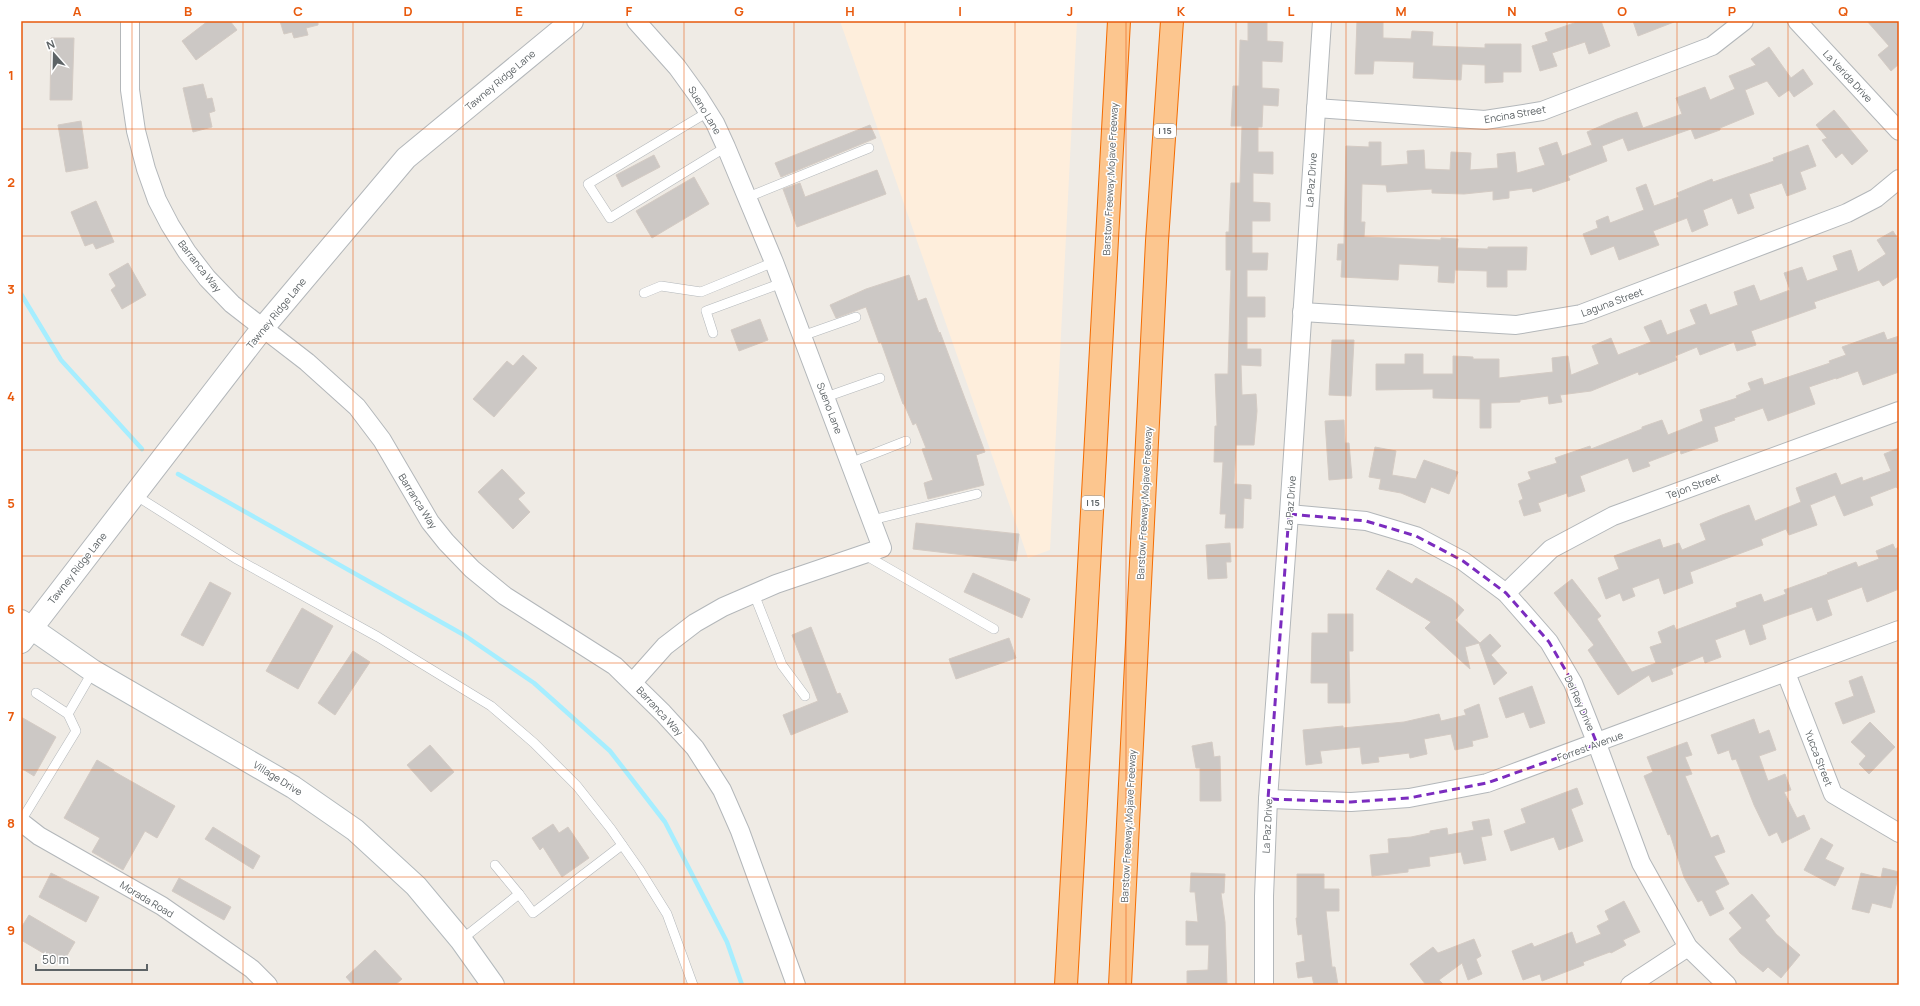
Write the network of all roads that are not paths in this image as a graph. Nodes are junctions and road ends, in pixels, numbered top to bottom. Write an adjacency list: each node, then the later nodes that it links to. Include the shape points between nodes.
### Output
1 (130, 21): 21 (street, Barranca Way, via 130,90 136,131 157,200 186,252 207,278 232,304)
2 (572, 21): 21 (street, Tawney Ridge Lane, via 406,158)
3 (636, 21): 10 (street, Sueno Lane, via 677,67)
4 (1119, 21): 58 (highway, Barstow Freeway;Mojave Freeway / I 15)
5 (1172, 21): 59 (highway, Barstow Freeway;Mojave Freeway / I 15, via 1157,240)
6 (1322, 21): 9 (street, La Paz Drive)
7 (1744, 21): 9 (street, Encina Street, via 1712,46 1542,112 1485,120)
8 (1797, 21): 11 (street, La Verida Drive)
9 (1316, 108): 19 (street, La Paz Drive)
10 (708, 112): 12 (street, Sueno Lane); 12 (lane, via 588,184 610,218)
11 (1899, 130)
12 (726, 147): 15 (street, Sueno Lane)
13 (869, 148): 15 (lane)
14 (1899, 179): 19 (street, Laguna Street, via 1876,198 1847,213 1581,314 1516,325)
15 (748, 197): 16 (street, Sueno Lane)
16 (774, 262): 17 (street, Sueno Lane); 18 (lane, via 701,292 661,286)
17 (782, 283): 22 (lane, via 706,311); 23 (street, Sueno Lane)
18 (644, 293)
19 (1302, 312): 31 (street, La Paz Drive)
20 (856, 317): 23 (lane)
21 (262, 329): 30 (street, Tawney Ridge Lane); 41 (street, Barranca Way, via 307,362 357,407 382,440 430,522 472,569 505,596 615,666)
22 (713, 333)
23 (802, 336): 25 (street, Sueno Lane)
24 (880, 378): 25 (lane)
25 (826, 397): 28 (street, Sueno Lane)
26 (1899, 411): 34 (street, Tejon Street, via 1613,516 1551,549)
27 (906, 442): 28 (lane)
28 (850, 463): 32 (street, Sueno Lane)
29 (977, 494): 32 (lane)
30 (134, 495): 38 (street, Tawney Ridge Lane); 49 (lane, via 235,558 378,637 490,706 534,743 577,786)
31 (1289, 514): 34 (street, Del Rey Drive, via 1366,521 1416,536 1463,561); 46 (street, La Paz Drive)
32 (872, 520): 33 (street, Sueno Lane, via 882,548)
33 (864, 554): 35 (street, Sueno Lane); 36 (lane)
34 (1506, 593): 45 (street, Del Rey Drive, via 1549,642 1573,683)
35 (754, 594): 41 (street, Sueno Lane, via 723,607 695,623 665,646); 43 (lane, via 782,665)
36 (994, 629)
37 (1899, 630): 40 (street, Forrest Avenue)
38 (24, 631): 39 (street, Village Drive)
39 (93, 671): 44 (lane); 52 (street, Village Drive, via 293,787 355,830 416,886)
40 (1786, 673): 45 (street, Forrest Avenue); 48 (street, Yucca Street, via 1833,794)
41 (633, 682): 57 (street, Barranca Way, via 695,748 722,790 740,830)
42 (36, 693): 44 (lane)
43 (805, 696)
44 (68, 714): 47 (lane, via 76,731)
45 (1597, 744): 46 (street, Forrest Avenue, via 1487,783 1409,798 1351,802); 53 (street, Del Rey Drive, via 1641,863)
46 (1268, 799): 60 (street, La Paz Drive)
47 (21, 822): 54 (street, Morada Road, via 39,836 162,906 252,969)
48 (1899, 833)
49 (622, 845): 51 (lane, via 533,913); 56 (lane, via 668,914)
50 (495, 865): 51 (lane)
51 (519, 894): 52 (lane)
52 (461, 940): 55 (street, Village Drive)
53 (1688, 946): 61 (street); 62 (street, Del Rey Drive)
54 (268, 985)
55 (493, 985)
56 (693, 985)
57 (796, 985)
58 (1066, 985)
59 (1120, 985)
60 (1264, 985)
61 (1630, 985)
62 (1727, 985)

